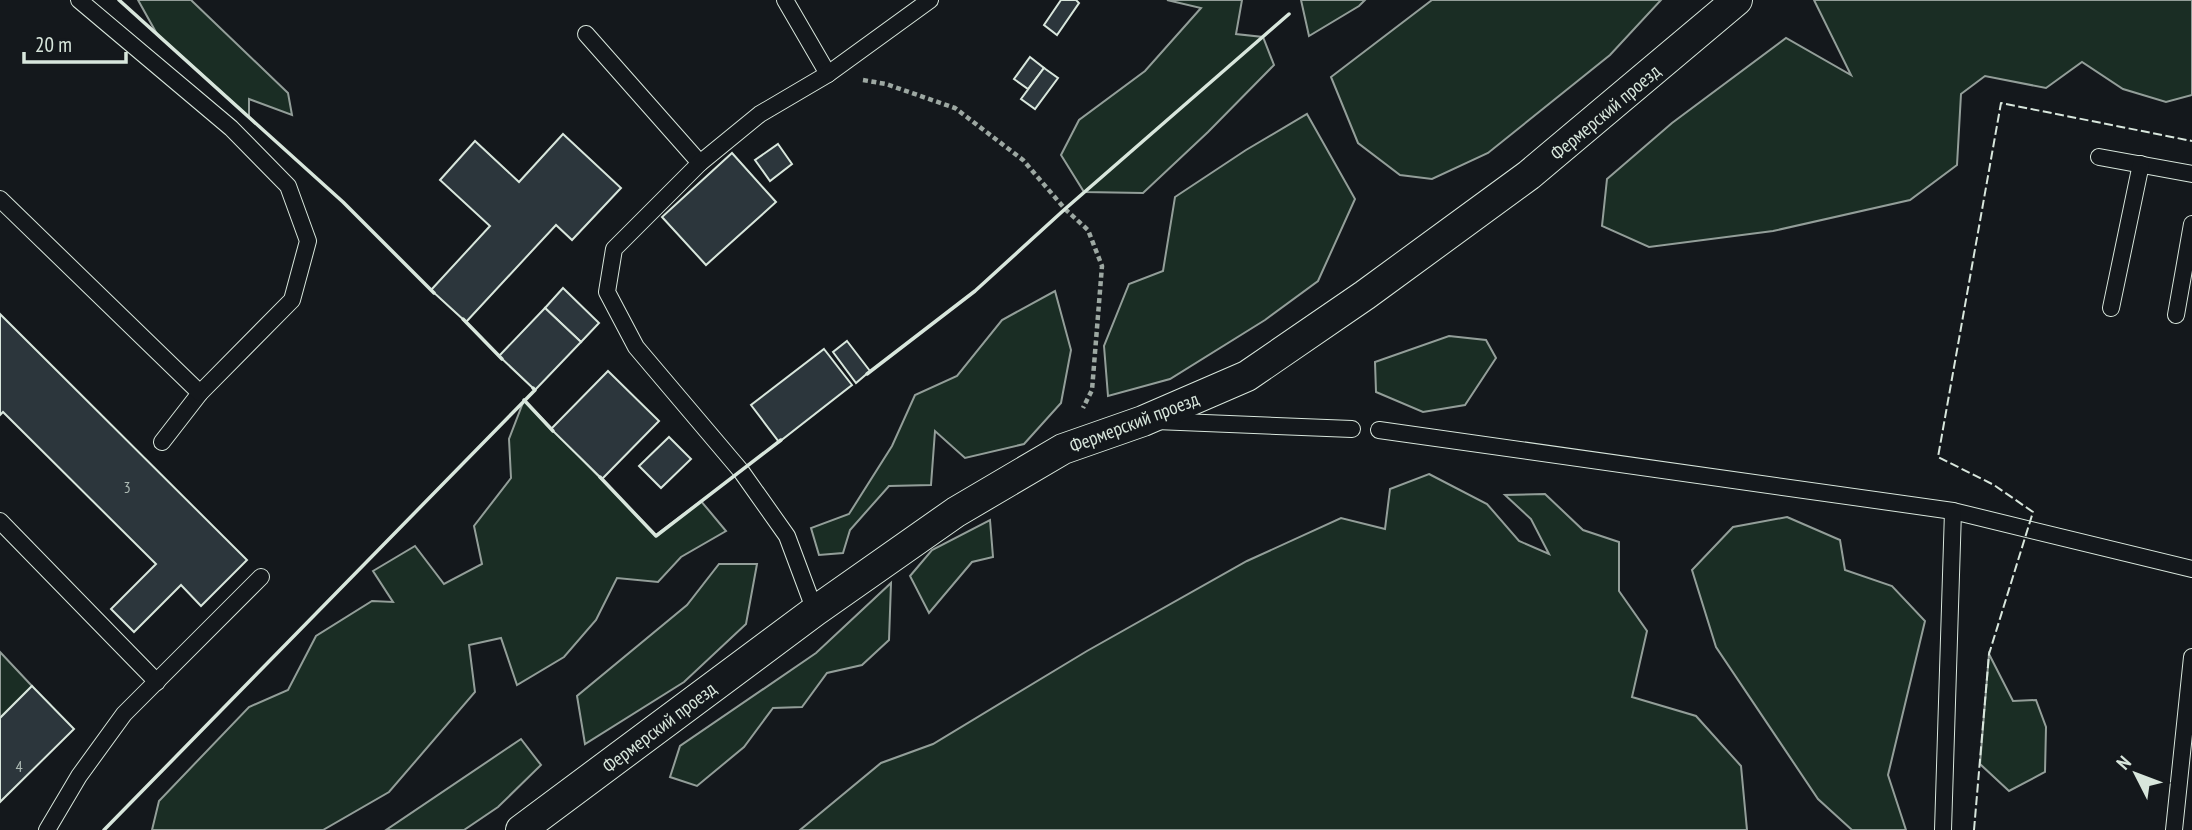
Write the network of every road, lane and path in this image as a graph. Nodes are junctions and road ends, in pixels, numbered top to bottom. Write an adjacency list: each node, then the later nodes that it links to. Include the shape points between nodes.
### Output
1 (79, 0): 15 (lane, via 231,128 288,186 307,241 292,300)
2 (785, 0): 6 (lane)
3 (930, 0): 6 (lane)
4 (1737, 0): 16 (street, Фермерский проезд, via 1529,174 1365,295 1247,376)
5 (586, 34): 8 (lane)
6 (828, 74): 8 (lane, via 760,114); 20 (path, via 886,84 955,108 1023,160 1088,230 1102,266 1091,390)
7 (2099, 157): 9 (lane)
8 (700, 163): 25 (lane, via 614,249 607,292 636,347 741,471 787,536)
9 (2141, 164): 10 (lane); 13 (lane)
10 (2192, 174)
11 (0, 199): 15 (lane)
12 (2192, 224): 14 (lane)
13 (2111, 308)
14 (2176, 315)
15 (200, 393): 19 (lane)
16 (1143, 421): 17 (lane); 20 (street, Фермерский проезд)
17 (1352, 429)
18 (1379, 430): 21 (lane)
19 (162, 442)
20 (1063, 449): 25 (street, Фермерский проезд, via 957,512)
21 (1953, 512): 23 (lane); 30 (lane)
22 (0, 521): 27 (lane)
23 (2192, 569)
24 (261, 577): 27 (lane)
25 (815, 611): 29 (street, Фермерский проезд)
26 (2192, 657): 31 (lane)
27 (157, 682): 28 (lane, via 124,714)
28 (47, 830)
29 (521, 830)
30 (1943, 830)
31 (2174, 830)

